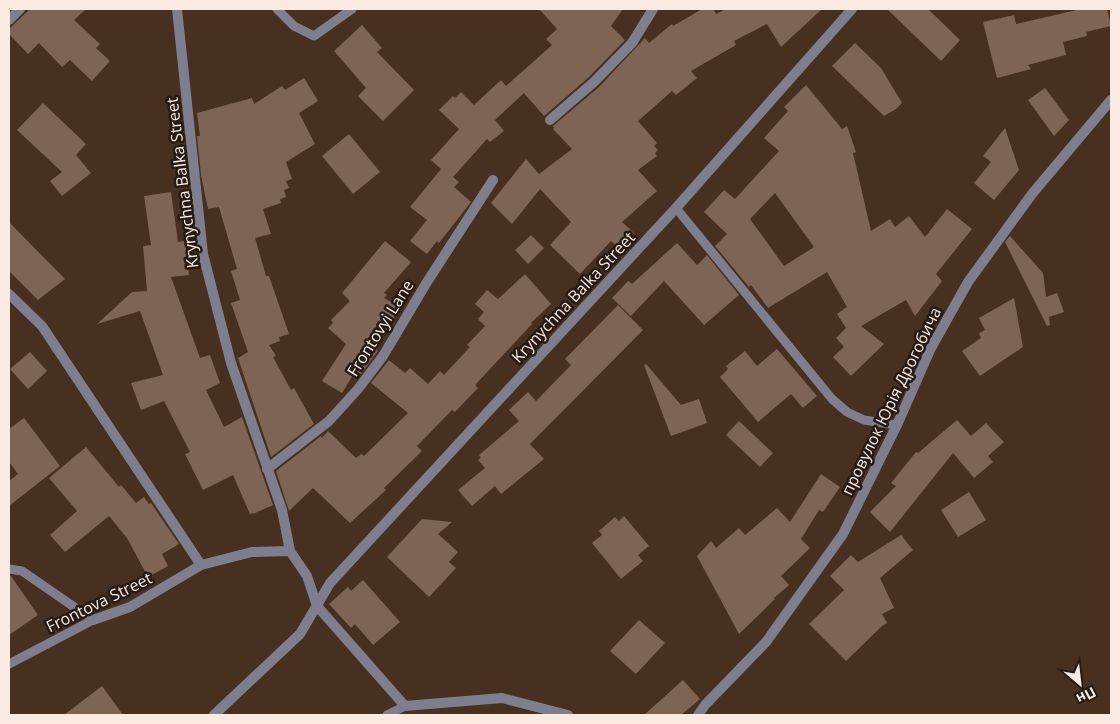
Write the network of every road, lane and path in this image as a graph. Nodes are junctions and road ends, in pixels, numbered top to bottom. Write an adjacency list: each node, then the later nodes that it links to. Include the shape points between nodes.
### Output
1 (20, 9): 7 (street)
2 (177, 9): 14 (street, Krynychna Balka Street, via 202,254 231,363)
3 (277, 9): 4 (lane, via 294,26 314,36)
4 (352, 9)
5 (653, 9): 9 (street, via 632,43)
6 (852, 9): 11 (street, Krynychna Balka Street)
7 (9, 20)
8 (1111, 100): 13 (street, провулок Юрія Дрогобича, via 1032,194 968,282 931,348)
9 (550, 120)
10 (493, 180): 14 (street, Frontovyi Lane, via 383,356 358,389 329,421)
11 (676, 208): 13 (lane, via 832,399 847,412 864,420); 18 (street, Krynychna Balka Street, via 330,583)
12 (9, 294): 16 (street, via 42,326)
13 (897, 425): 25 (street, провулок Юрія Дрогобича, via 843,534 766,642)
14 (267, 469): 15 (street, Krynychna Balka Street, via 282,510)
15 (290, 551): 16 (street, Frontova Street, via 252,552); 18 (street, Krynychna Balka Street, via 307,576)
16 (202, 565): 19 (street, Frontova Street, via 130,607)
17 (9, 569): 19 (lane, via 22,571)
18 (317, 606): 21 (street, Krynychna Balka Street); 22 (street, Krynychna Balka Street, via 300,634)
19 (93, 620): 20 (lane, Frontova Street)
20 (9, 664)
21 (405, 706): 23 (lane); 24 (street, via 502,698)
22 (214, 715)
23 (387, 715)
24 (568, 715)
25 (698, 715)

